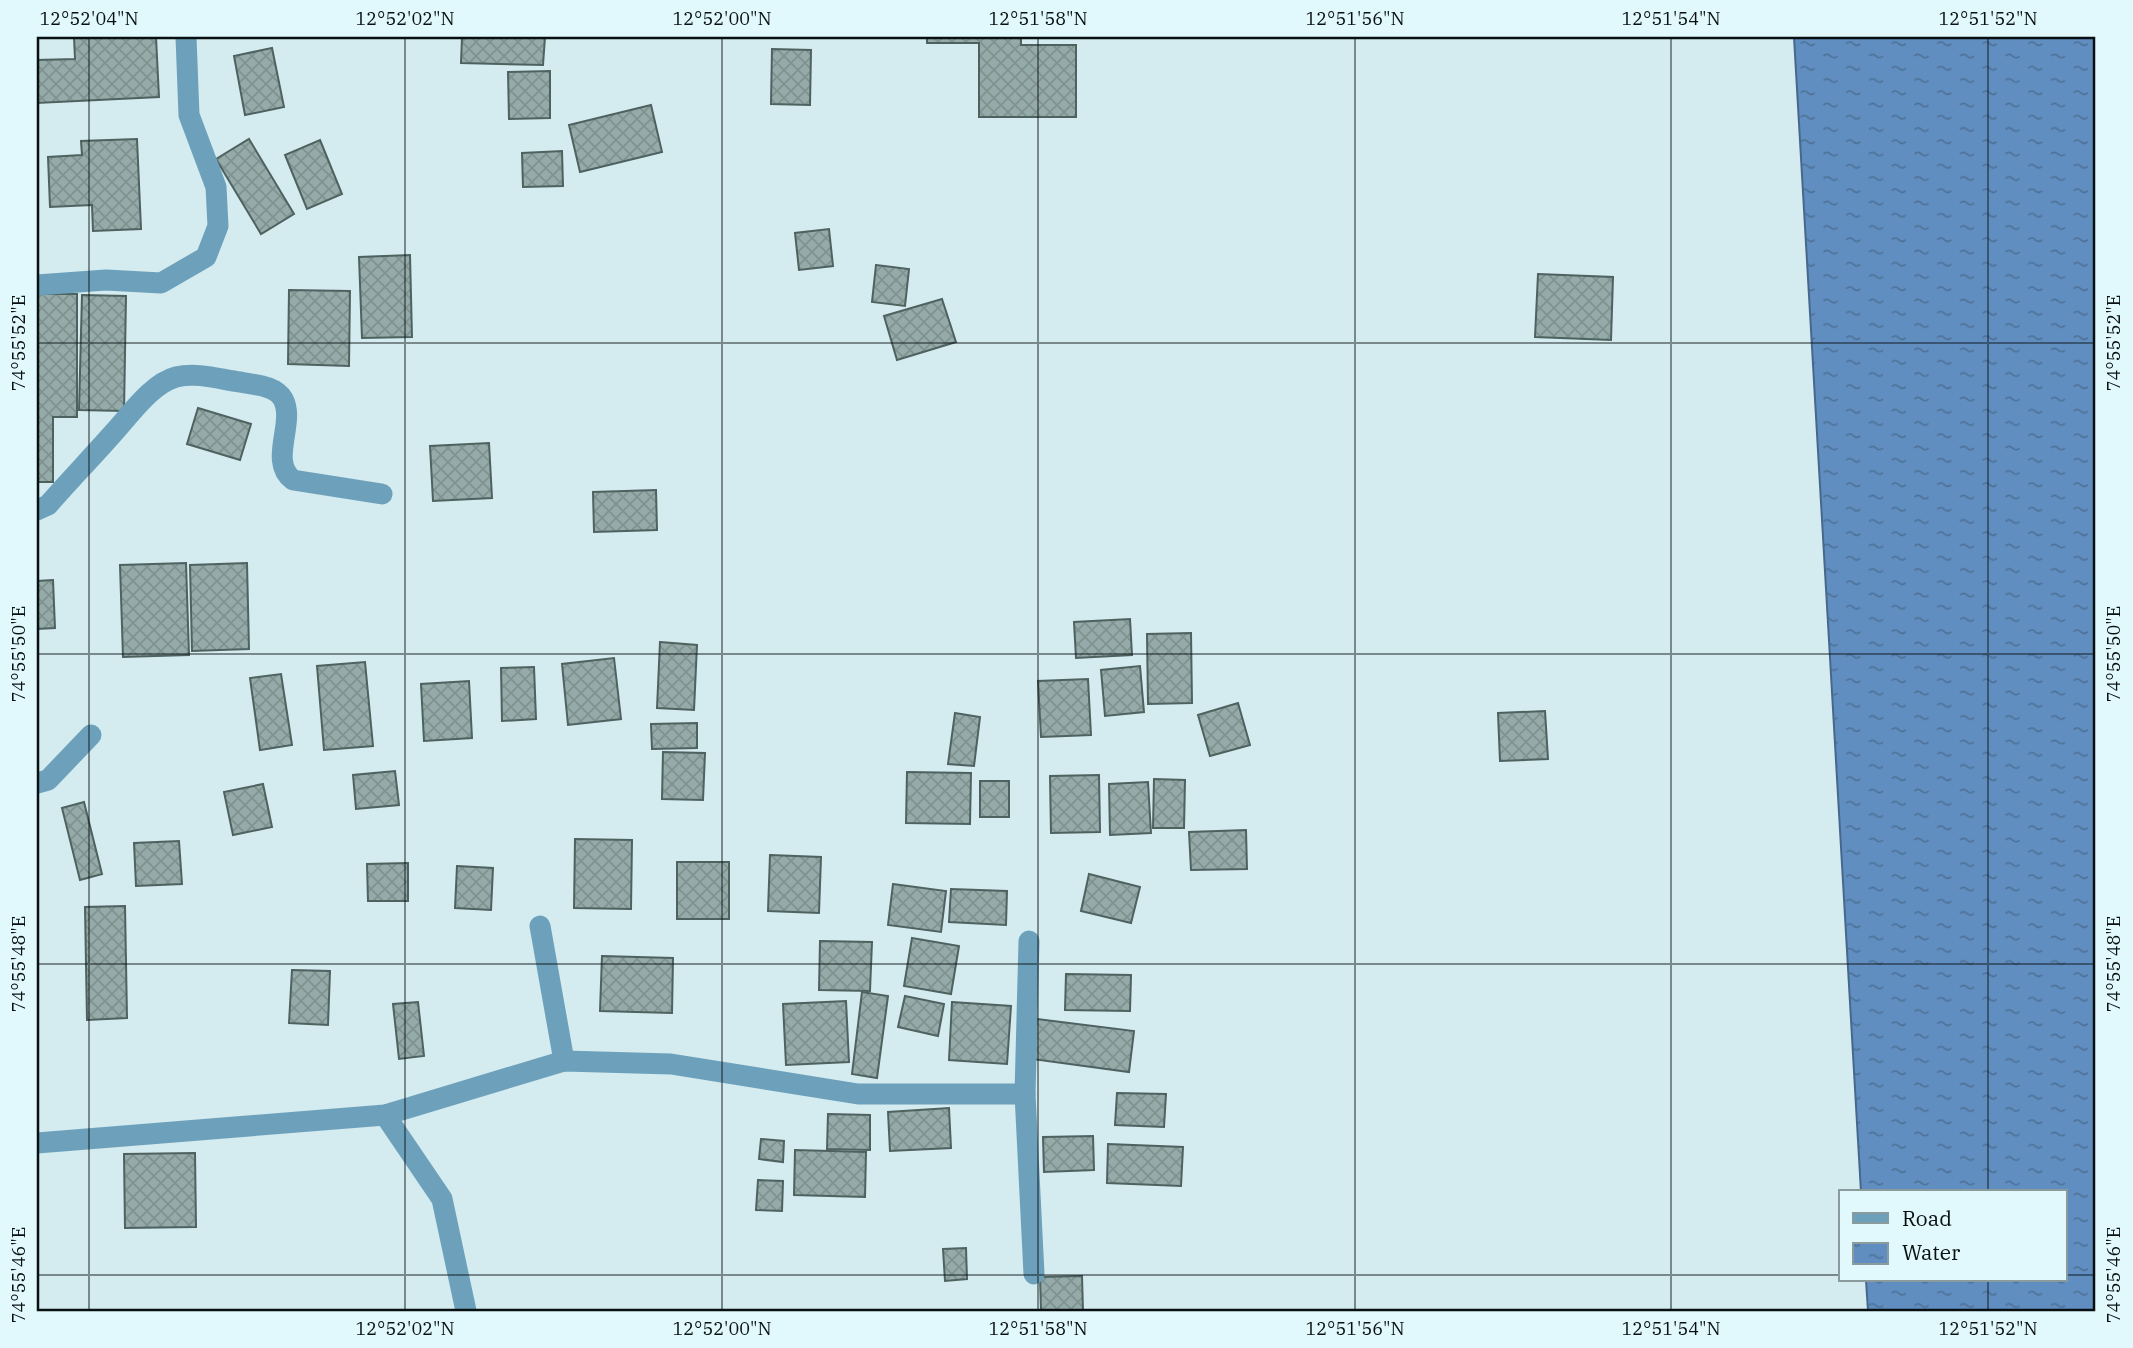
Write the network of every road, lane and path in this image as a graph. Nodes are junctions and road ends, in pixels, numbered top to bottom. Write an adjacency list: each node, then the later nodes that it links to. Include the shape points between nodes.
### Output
1 (186, 37): 2 (street, via 188,115 216,187 218,226 206,257 161,284 106,279)
2 (37, 285)
3 (382, 494): 4 (street, via 293,480 286,475 282,456 286,414 280,394 268,387 188,375 164,382 137,405 48,505)
4 (37, 510)
5 (90, 734): 6 (street, via 48,780)
6 (37, 783)
7 (540, 926): 9 (street)
8 (1029, 941): 10 (street)
9 (564, 1062): 10 (street, via 671,1064 858,1094); 11 (street)
10 (1025, 1094): 13 (street)
11 (385, 1115): 12 (street); 14 (street, via 442,1199)
12 (37, 1143)
13 (1034, 1275)
14 (467, 1311)

